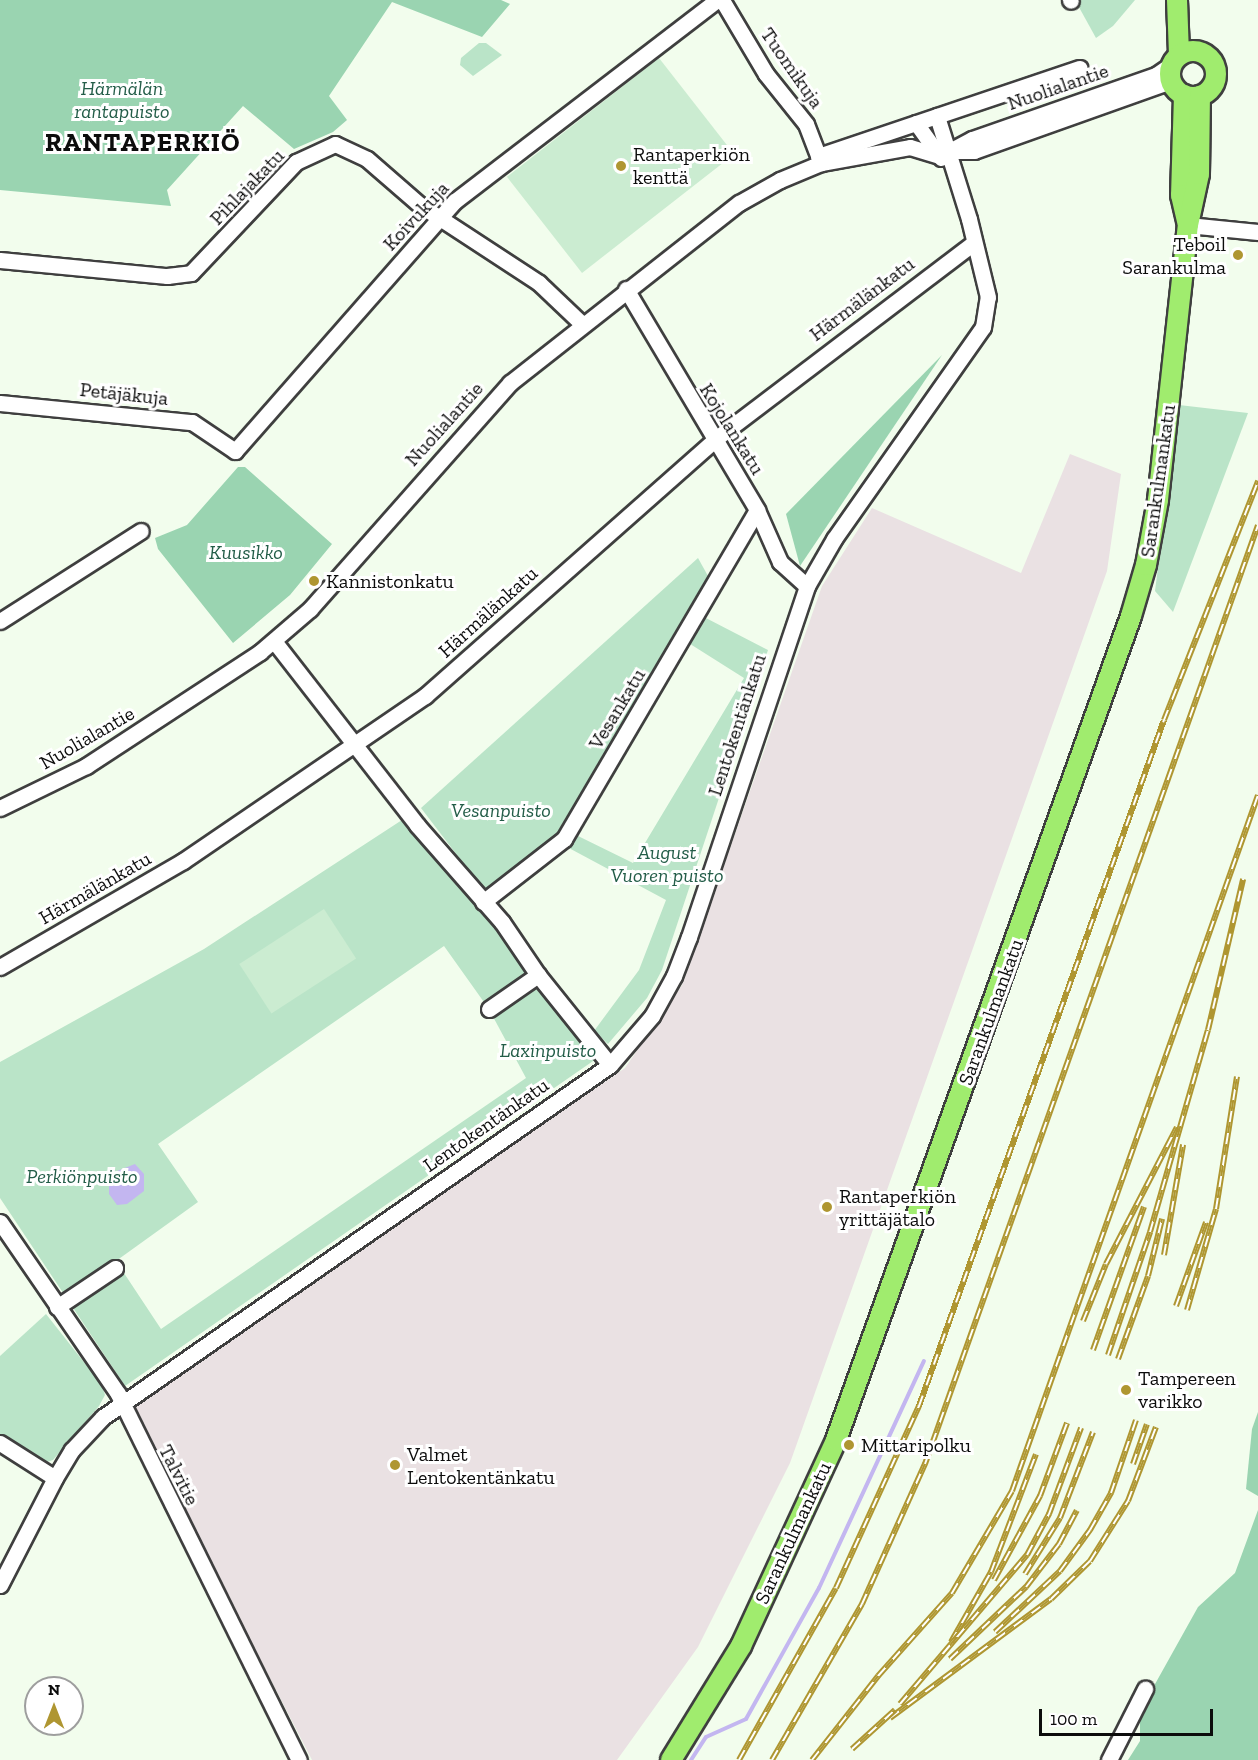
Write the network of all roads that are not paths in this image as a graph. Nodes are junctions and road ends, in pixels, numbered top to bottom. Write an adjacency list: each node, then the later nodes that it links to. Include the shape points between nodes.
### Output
1 (717, 0): 10 (street, Koivukuja, via 455,201)
2 (722, 0): 9 (street, Tuomikuja, via 766,74 806,124)
3 (1183, 0): 5 (main road, Sarankulmankatu)
4 (1080, 68): 6 (street)
5 (1183, 74): 8 (street, Nuolialantie, via 1156,75 972,139); 11 (main road, Sarankulmankatu, via 1199,174)
6 (937, 116): 7 (street); 8 (street)
7 (916, 123): 8 (street); 9 (street)
8 (949, 153): 9 (street, Nuolialantie, via 910,147); 13 (street, Lentokentänkatu)
9 (820, 159): 15 (street, Nuolialantie, via 730,209)
10 (440, 219): 14 (street, Pihlajakatu, via 367,159 335,144 297,162 191,273 166,276); 16 (street, Pihlajakatu, via 539,283); 19 (street, Koivukuja)
11 (1188, 225): 12 (street); 41 (main road, Sarankulmankatu, via 1155,526 1120,647 836,1440 741,1646)
12 (1258, 232)
13 (972, 244): 18 (street, Härmälänkatu); 22 (street, Lentokentänkatu, via 988,297 983,327 834,538)
14 (0, 260)
15 (626, 289): 16 (street, Nuolialantie); 18 (street, Kojolankatu)
16 (581, 324): 24 (street, Nuolialantie, via 510,383 310,609)
17 (0, 403): 19 (street, Petäjäkuja, via 192,422)
18 (714, 440): 20 (street, Kojolankatu); 25 (street, Härmälänkatu, via 456,670)
19 (235, 451)
20 (757, 510): 22 (street, Kojolankatu, via 780,562); 27 (street, Vesankatu, via 564,839)
21 (141, 531): 23 (street)
22 (807, 586): 31 (street, Lentokentänkatu, via 674,976 652,1016)
23 (0, 621)
24 (274, 640): 25 (street); 26 (street, Nuolialantie, via 181,706 93,761)
25 (356, 745): 27 (street); 28 (street, Härmälänkatu, via 183,861)
26 (0, 808)
27 (483, 902): 29 (street)
28 (0, 967)
29 (538, 975): 30 (street); 31 (street)
30 (489, 1009)
31 (610, 1065): 35 (street, Lentokentänkatu)
32 (0, 1222): 34 (street, Talvitie)
33 (115, 1268): 34 (street)
34 (57, 1307): 35 (street, Talvitie)
35 (121, 1403): 37 (street, Lentokentänkatu, via 85,1434); 40 (street, Talvitie)
36 (0, 1443): 37 (street)
37 (55, 1478): 38 (street, Lentokentänkatu)
38 (0, 1585)
39 (1145, 1689): 42 (street)
40 (299, 1760)
41 (671, 1760)
42 (1109, 1760)

